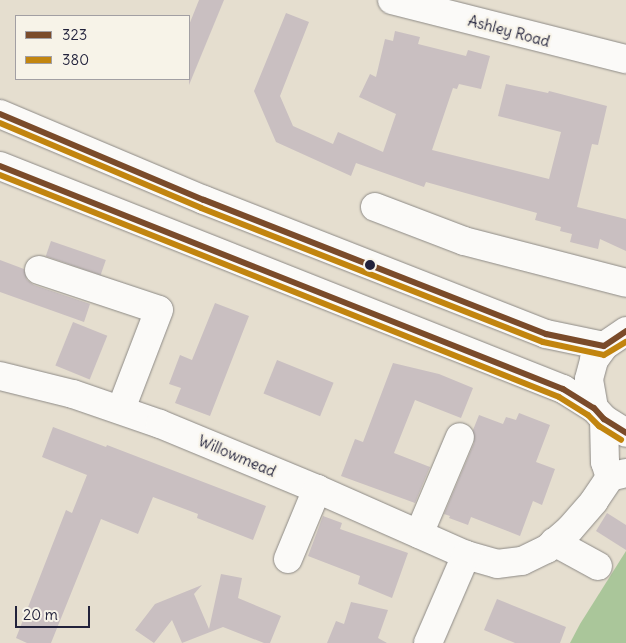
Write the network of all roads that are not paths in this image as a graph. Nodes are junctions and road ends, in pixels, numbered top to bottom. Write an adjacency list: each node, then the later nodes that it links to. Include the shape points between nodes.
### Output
1 (392, 0): 2 (main road, Ashley Road)
2 (626, 59)
3 (0, 114): 9 (main road, via 204,200 532,329)
4 (0, 166): 12 (main road, via 563,389)
5 (375, 207): 7 (main road, via 464,241)
6 (39, 270): 11 (main road, via 159,310)
7 (626, 283)
8 (626, 331): 9 (main road)
9 (604, 346): 12 (main road, Willowmead, via 594,360 589,379)
10 (0, 376): 11 (main road, Willowmead)
11 (121, 409): 15 (main road, Willowmead)
12 (608, 420): 14 (main road, Willowmead, via 605,462)
13 (460, 436): 16 (main road)
14 (618, 475): 17 (main road, Willowmead, via 570,529)
15 (317, 489): 16 (main road, Willowmead); 19 (main road)
16 (419, 534): 18 (main road, Willowmead)
17 (554, 542): 18 (main road, Willowmead, via 522,561 497,564); 20 (main road)
18 (466, 556): 21 (main road)
19 (288, 560)
20 (598, 566)
21 (428, 643)

